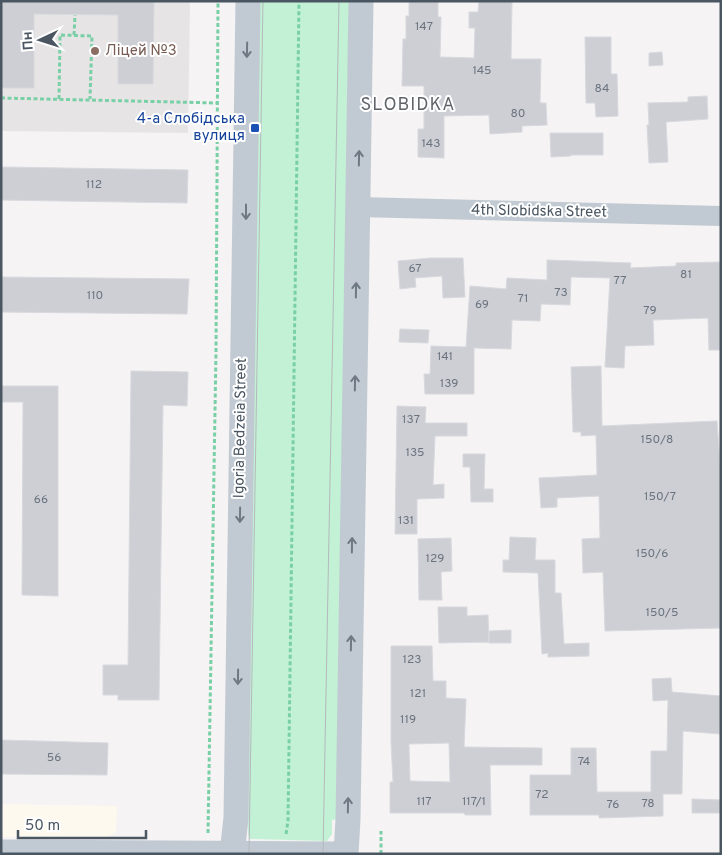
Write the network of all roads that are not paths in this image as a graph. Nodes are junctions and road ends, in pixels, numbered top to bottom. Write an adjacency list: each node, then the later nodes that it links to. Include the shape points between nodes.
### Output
1 (248, 1): 6 (street, Igoria Bedzeia Street, one-way to 6, via 236,818)
2 (361, 1): 3 (street, one-way to 2)
3 (358, 207): 4 (street, 4th Slobidska Street); 8 (street, one-way to 3)
4 (721, 216)
5 (1, 852): 6 (street)
6 (232, 853): 7 (street)
7 (338, 854)
8 (346, 854)

